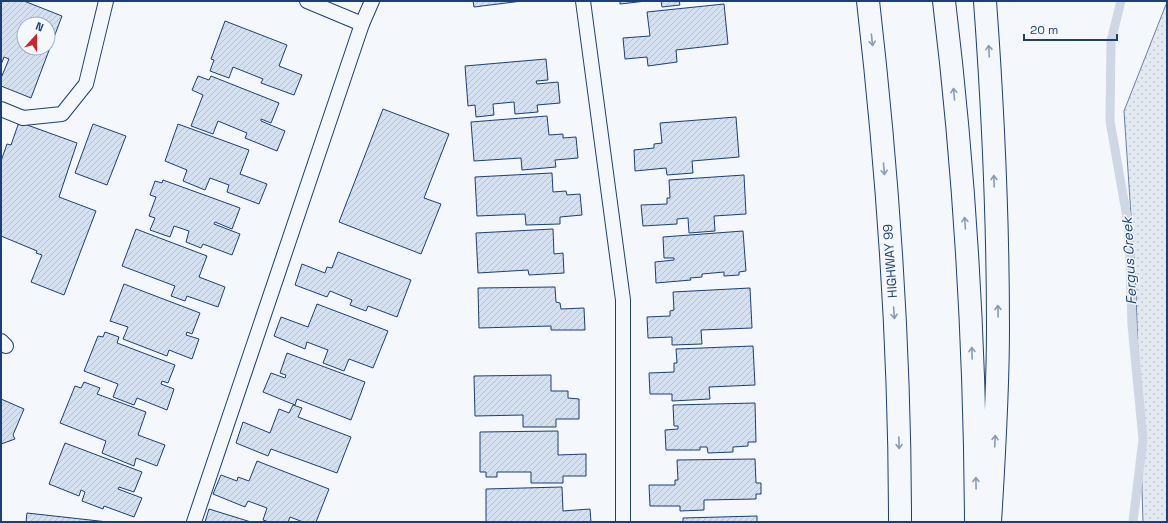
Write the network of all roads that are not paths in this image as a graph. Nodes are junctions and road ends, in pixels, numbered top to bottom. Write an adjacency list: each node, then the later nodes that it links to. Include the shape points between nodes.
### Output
1 (106, 1): 9 (lane, via 86,84 62,114 23,118)
2 (307, 1): 8 (lane)
3 (372, 1): 8 (lane)
4 (583, 1): 11 (lane, via 623,300)
5 (868, 1): 12 (highway, HIGHWAY 99, one-way to 12, via 894,320)
6 (944, 1): 13 (highway, one-way to 6, via 969,293 958,131)
7 (985, 1): 14 (highway, one-way to 7, via 998,329 993,145)
8 (362, 24): 10 (lane)
9 (1, 109)
10 (194, 522)
11 (623, 522)
12 (900, 522)
13 (976, 522)
14 (990, 522)

